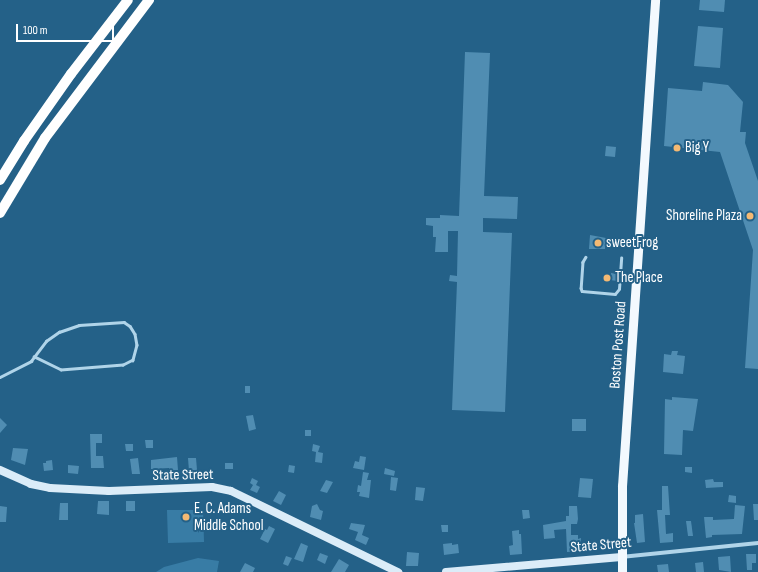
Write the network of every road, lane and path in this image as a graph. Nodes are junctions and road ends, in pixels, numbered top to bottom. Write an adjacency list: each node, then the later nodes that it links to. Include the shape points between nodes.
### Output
1 (128, 0): 4 (highway, via 71,74)
2 (149, 0): 5 (highway, via 46,138)
3 (656, 0): 12 (main road, Boston Post Road, via 622,486)
4 (0, 180)
5 (0, 213)
6 (586, 257): 7 (lane, via 583,262 582,291 615,294 619,289)
7 (622, 258)
8 (34, 357): 8 (lane, via 46,341 59,332 79,325 124,322 135,334 137,345 133,360 123,366 61,370); 9 (lane, via 11,373)
9 (0, 377)
10 (0, 470): 13 (street, State Street, via 31,484 50,488 110,491 212,487 231,491)
11 (758, 543): 12 (street, State Street)
12 (621, 557): 14 (street, State Street); 15 (main road, Boston Post Road)
13 (397, 572)
14 (446, 572)
15 (622, 572)

